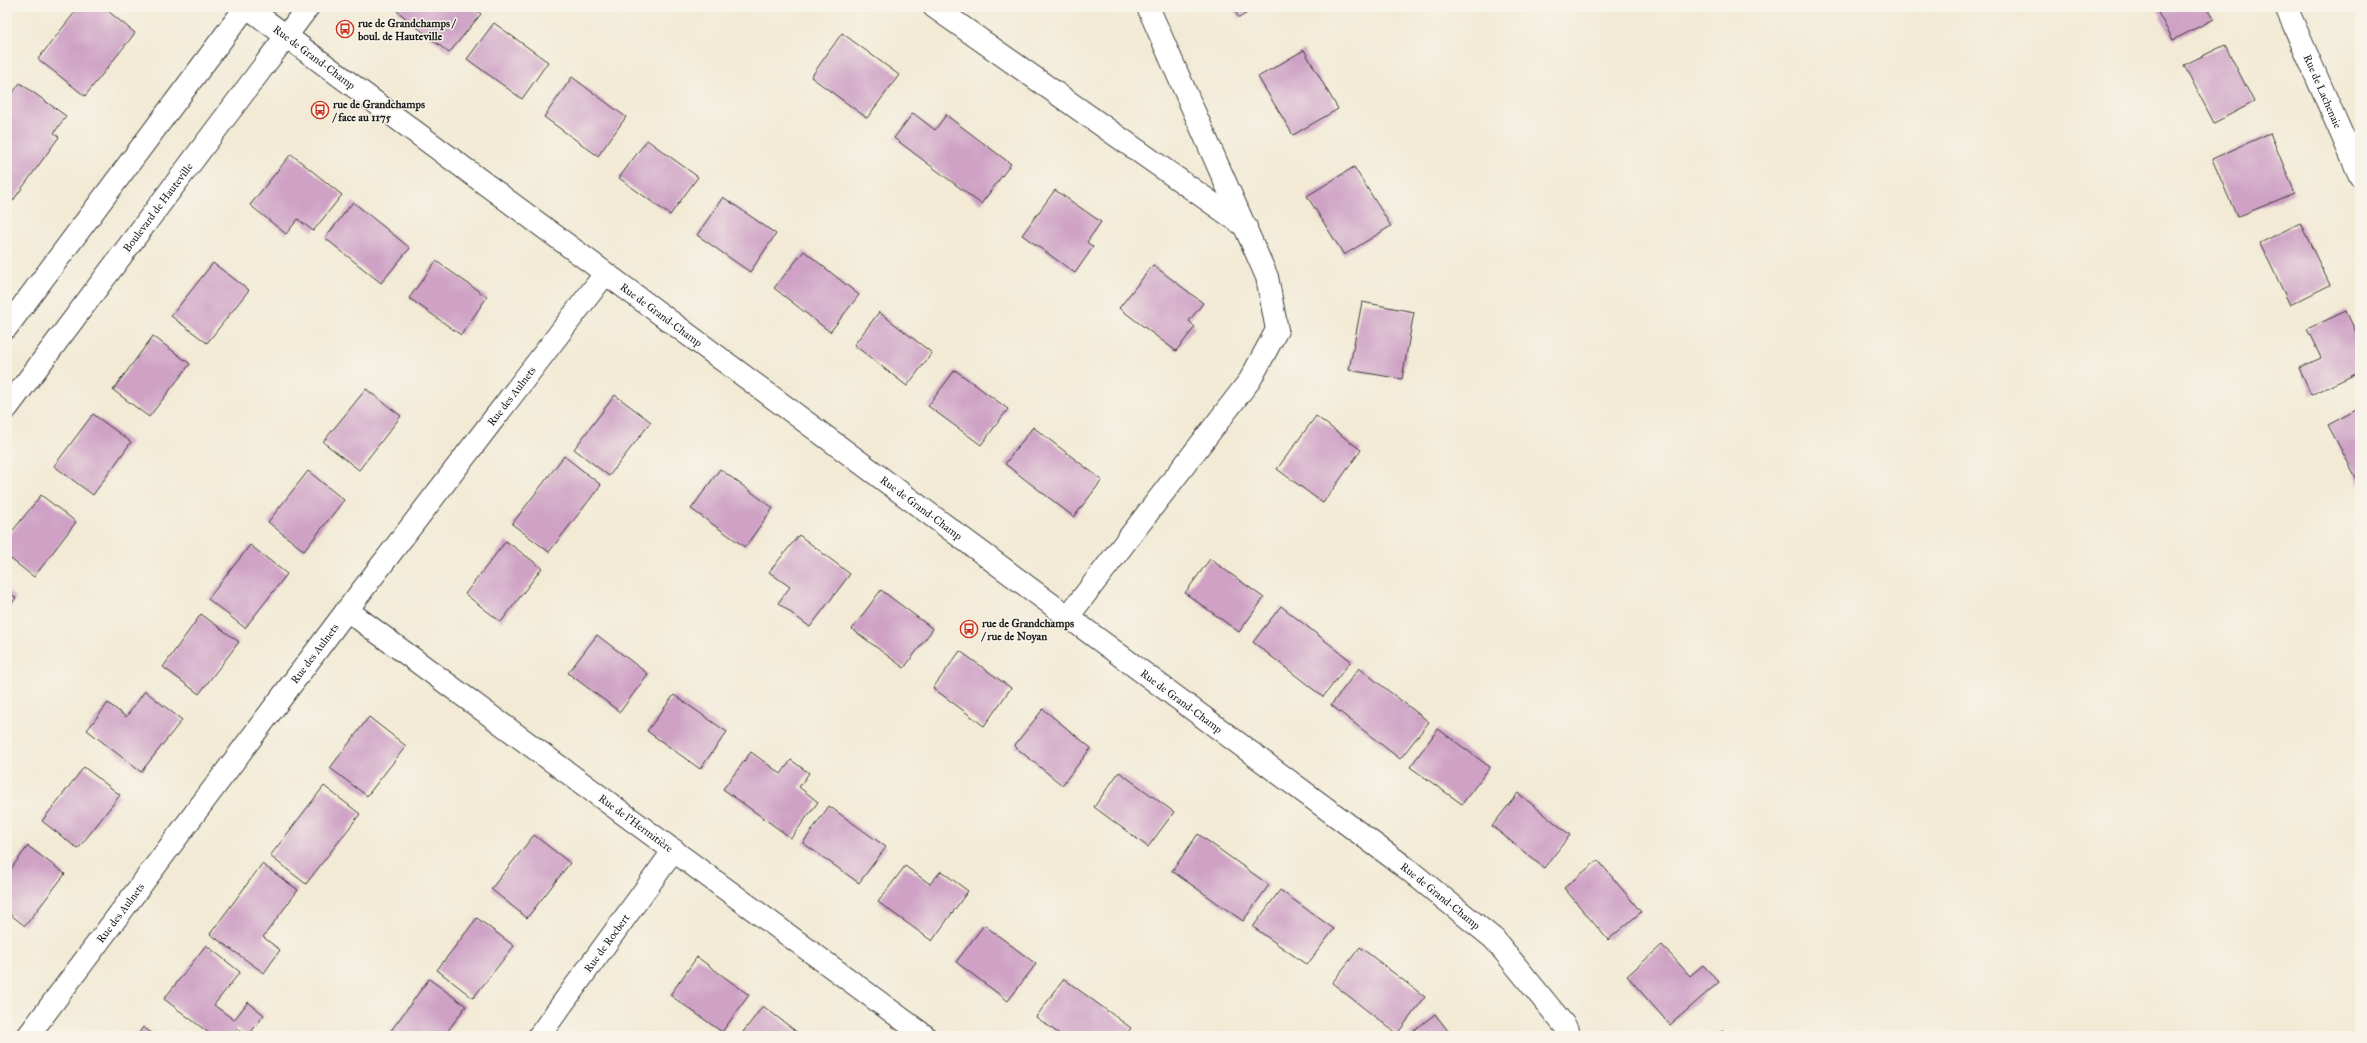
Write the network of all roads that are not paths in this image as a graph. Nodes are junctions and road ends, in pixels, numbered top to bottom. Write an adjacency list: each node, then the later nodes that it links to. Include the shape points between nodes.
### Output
1 (246, 7): 6 (street, Rue de Grand-Champ); 10 (street)
2 (308, 7): 6 (street, Boulevard de Hauteville)
3 (934, 7): 8 (street)
4 (1148, 7): 8 (street)
5 (2286, 7): 7 (street, Rue de Lachenaie)
6 (284, 37): 9 (street, Rue de Grand-Champ); 11 (street, Boulevard de Hauteville)
7 (2360, 176)
8 (1247, 227): 13 (street, via 1267,277 1277,330 1250,380)
9 (605, 274): 12 (street, Rue des Aulnets); 13 (street, Rue de Grand-Champ)
10 (7, 327)
11 (7, 408)
12 (347, 610): 14 (street, Rue de l'Hermitière); 15 (street, Rue des Aulnets)
13 (1067, 618): 18 (street, Rue de Grand-Champ, via 1406,867 1494,939 1565,1026)
14 (674, 850): 16 (street, Rue de Rocbert); 17 (street, Rue de l'Hermitière)
15 (28, 1036)
16 (539, 1036)
17 (925, 1036)
18 (1570, 1036)

